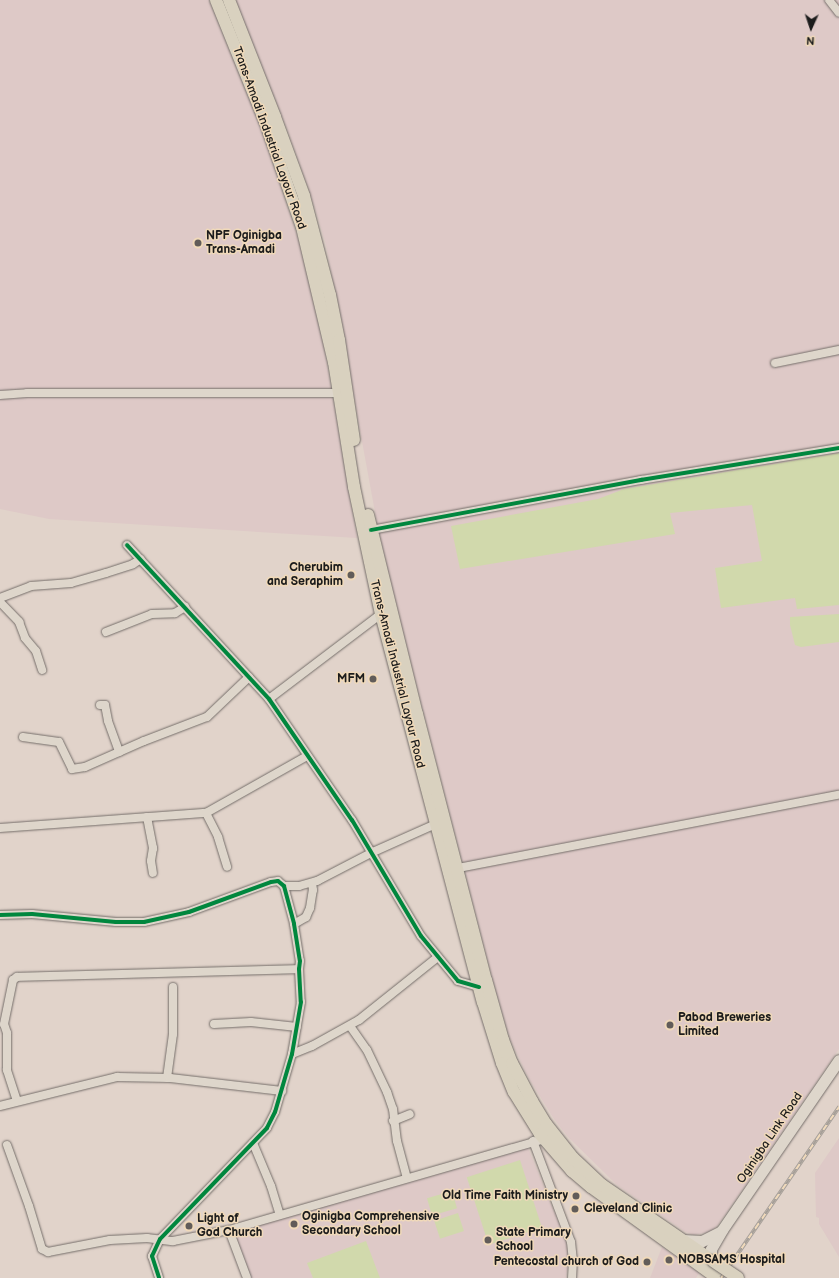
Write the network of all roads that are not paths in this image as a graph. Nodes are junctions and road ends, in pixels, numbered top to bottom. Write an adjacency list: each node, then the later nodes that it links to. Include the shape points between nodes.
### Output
1 (216, 0): 5 (main road, Trans-Amadi Industrial Layour Road)
2 (229, 0): 5 (main road, Trans-Amadi Industrial Layour Road, via 273,110)
3 (829, 0): 4 (street)
4 (839, 13)
5 (298, 198): 8 (main road, Trans-Amadi Industrial Layour Road); 11 (main road, Trans-Amadi Industrial Layour Road, via 328,288)
6 (839, 350): 7 (street)
7 (775, 363)
8 (338, 392): 9 (street); 17 (main road, Trans-Amadi Industrial Layour Road, via 354,487)
9 (0, 395)
10 (839, 448): 11 (street, via 641,480)
11 (371, 530): 33 (main road, Trans-Amadi Industrial Layour Road)
12 (127, 545): 13 (street)
13 (141, 559): 14 (street, via 106,574 71,583 31,586); 16 (street)
14 (0, 598)
15 (0, 602): 19 (street, via 19,622 25,638 36,650)
16 (185, 607): 18 (street, via 175,613 152,614); 20 (street)
17 (381, 614): 21 (street); 29 (main road, Trans-Amadi Industrial Layour Road)
18 (106, 632)
19 (42, 670)
20 (249, 677): 21 (street); 24 (street, via 207,717)
21 (269, 699): 25 (street)
22 (100, 705): 24 (street, via 105,705)
23 (23, 737): 24 (street, via 59,742 70,766 77,770)
24 (119, 752)
25 (307, 756): 27 (street); 31 (street)
26 (839, 795): 33 (street)
27 (206, 812): 28 (street); 32 (street, via 218,837)
28 (147, 817): 30 (street); 34 (street, via 153,848)
29 (436, 824): 31 (street); 33 (main road, Trans-Amadi Industrial Layour Road)
30 (0, 828)
31 (373, 852): 35 (street); 39 (street, via 411,921)
32 (227, 868)
33 (453, 869): 42 (main road, Trans-Amadi Industrial Layour Road); 63 (main road, Trans-Amadi Industrial Layour Road, via 503,1040 532,1102 560,1144 586,1172)
34 (153, 873)
35 (312, 882): 36 (street, via 299,886); 38 (street, via 310,908 306,917)
36 (284, 886): 37 (street, via 278,881 271,882 189,912 144,922 32,914); 38 (street)
37 (0, 915)
38 (294, 924): 40 (street)
39 (438, 957): 42 (street, via 458,981); 44 (street)
40 (299, 969): 45 (street, via 301,1002); 48 (street, via 17,977 13,980 4,1024 7,1033)
41 (173, 987): 49 (street, via 174,1020)
42 (479, 987): 55 (main road, Trans-Amadi Industrial Layour Road, via 504,1069)
43 (214, 1024): 45 (street, via 251,1022)
44 (350, 1026): 46 (street); 54 (street, via 367,1050 387,1092 393,1109)
45 (297, 1027): 46 (street)
46 (292, 1054): 50 (street)
47 (839, 1060): 61 (street, Oginigba Link Road)
48 (3, 1070): 51 (street)
49 (167, 1078): 50 (street); 51 (street, via 114,1078)
50 (282, 1091): 56 (street, via 272,1122)
51 (17, 1101): 52 (street)
52 (0, 1106)
53 (410, 1114): 54 (street)
54 (393, 1121): 58 (street)
55 (538, 1140): 58 (street); 64 (main road, Trans-Amadi Industrial Layour Road, via 591,1187); 67 (street, via 571,1242)
56 (253, 1143): 59 (street); 62 (street)
57 (7, 1145): 62 (street, via 44,1251 58,1251 110,1240)
58 (407, 1178): 59 (street)
59 (280, 1215): 60 (street)
60 (229, 1230): 62 (street, via 173,1241); 66 (street)
61 (722, 1230): 63 (street, via 702,1241); 64 (street, Oginigba Link Road, via 711,1249)
62 (160, 1239): 65 (street, via 152,1256)
63 (683, 1240): 64 (main road, Trans-Amadi Industrial Layour Road)
64 (710, 1263): 68 (main road); 69 (main road, bridge)
65 (159, 1278)
66 (247, 1278)
67 (572, 1278)
68 (717, 1278)
69 (738, 1278)

